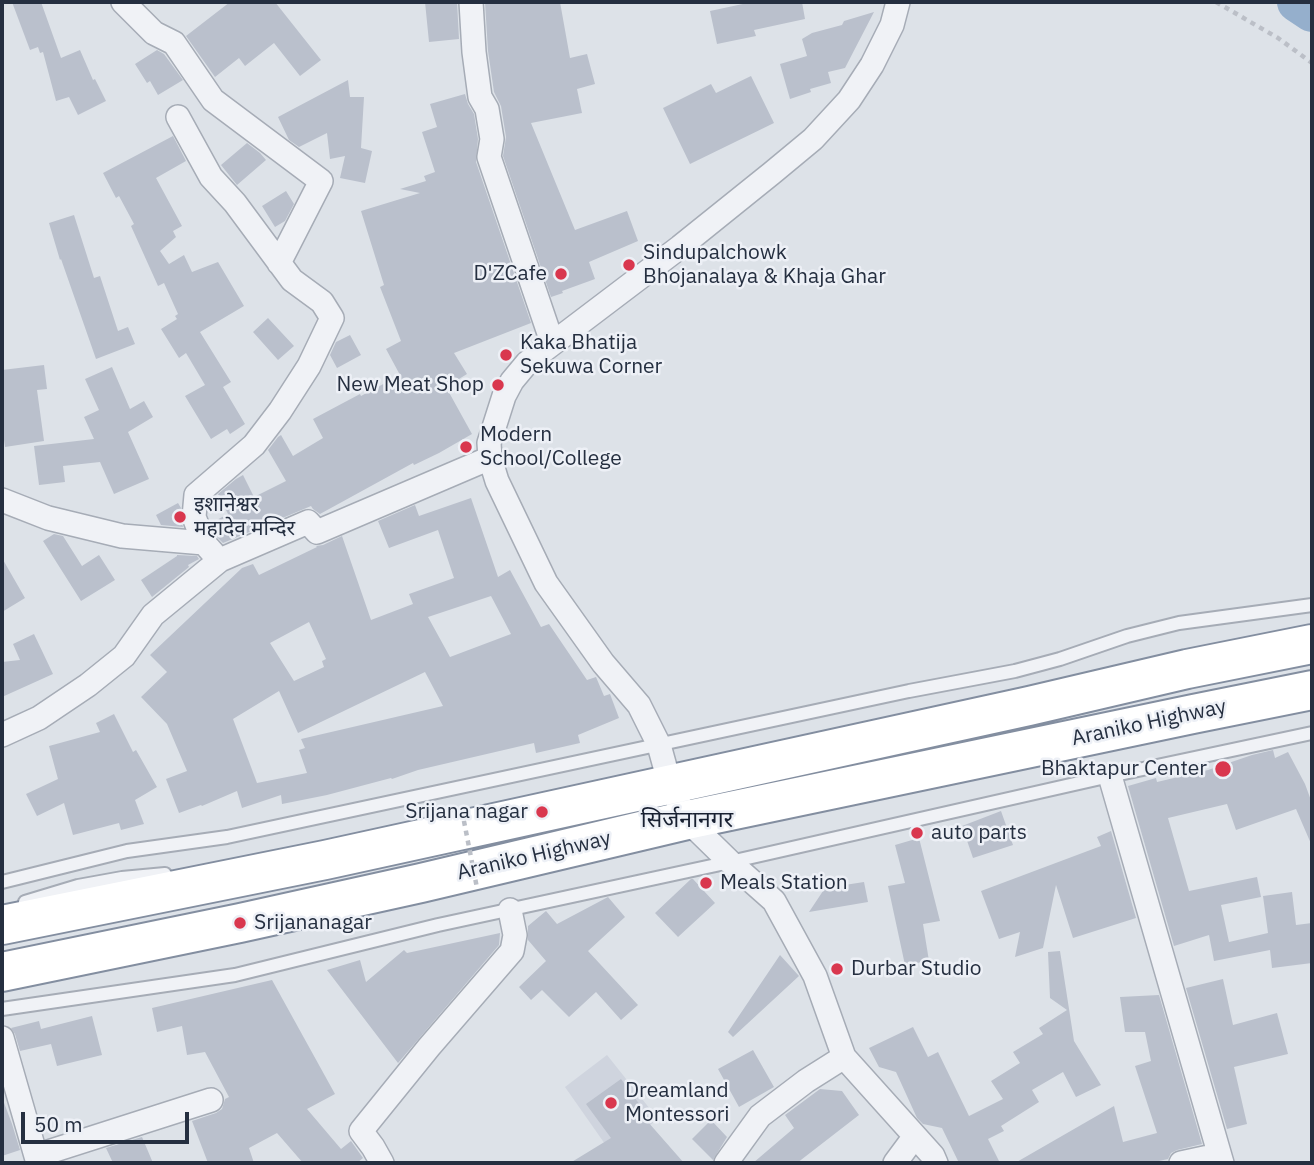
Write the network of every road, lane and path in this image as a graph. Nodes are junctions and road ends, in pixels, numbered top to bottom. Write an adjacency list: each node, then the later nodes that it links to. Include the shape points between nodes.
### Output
1 (123, 2): 7 (street, via 153,33 174,43 213,100 321,181)
2 (471, 2): 8 (street, via 480,97 492,139 489,157)
3 (898, 2): 8 (street, via 872,65 849,100 813,139 680,247)
4 (1216, 2): 5 (path)
5 (1312, 63)
6 (178, 117): 7 (street, via 211,177)
7 (279, 262): 11 (street, via 292,280 322,302 332,318 309,366 254,445 196,495 194,517)
8 (552, 342): 9 (street, via 512,382 489,443)
9 (490, 458): 12 (street, via 317,532 308,522); 22 (street, via 546,583 639,705)
10 (2, 500): 11 (street, via 48,518 122,536)
11 (204, 543): 12 (street)
12 (220, 560): 21 (street, via 153,615 124,656 88,685 39,718)
13 (1312, 605): 22 (lane, via 1179,623 1015,671)
14 (1312, 638): 15 (lane)
15 (1245, 644)
16 (1312, 644): 19 (highway, Araniko Highway)
17 (1125, 670): 19 (lane)
18 (1312, 690): 26 (highway, Araniko Highway)
19 (1029, 706): 24 (highway, Araniko Highway)
20 (1312, 733): 23 (lane)
21 (2, 735)
22 (659, 745): 24 (street); 31 (lane, via 227,837 127,852)
23 (1110, 776): 28 (lane); 45 (street)
24 (670, 785): 26 (street); 27 (highway, Araniko Highway)
25 (462, 811): 33 (path, bridge)
26 (687, 820): 28 (street); 32 (highway, Araniko Highway)
27 (325, 860): 29 (lane); 35 (highway, Araniko Highway)
28 (730, 862): 34 (lane); 42 (street, via 774,901 815,976)
29 (203, 871)
30 (176, 873): 35 (lane, via 78,886)
31 (2, 882)
32 (421, 883): 36 (lane); 38 (highway, Araniko Highway)
33 (477, 888)
34 (510, 910): 40 (lane, via 235,975); 47 (street, via 515,935 512,951 361,1131)
35 (7, 916)
36 (324, 917)
37 (166, 951): 38 (lane)
38 (45, 964): 39 (highway, Araniko Highway)
39 (2, 972)
40 (2, 1009)
41 (2, 1038): 46 (street)
42 (844, 1057): 44 (street); 48 (street, via 760,1116)
43 (211, 1100): 46 (street)
44 (915, 1136): 49 (street); 50 (street)
45 (1220, 1159): 51 (street)
46 (37, 1160)
47 (382, 1163)
48 (726, 1163)
49 (895, 1163)
50 (936, 1163)
51 (1181, 1163)

